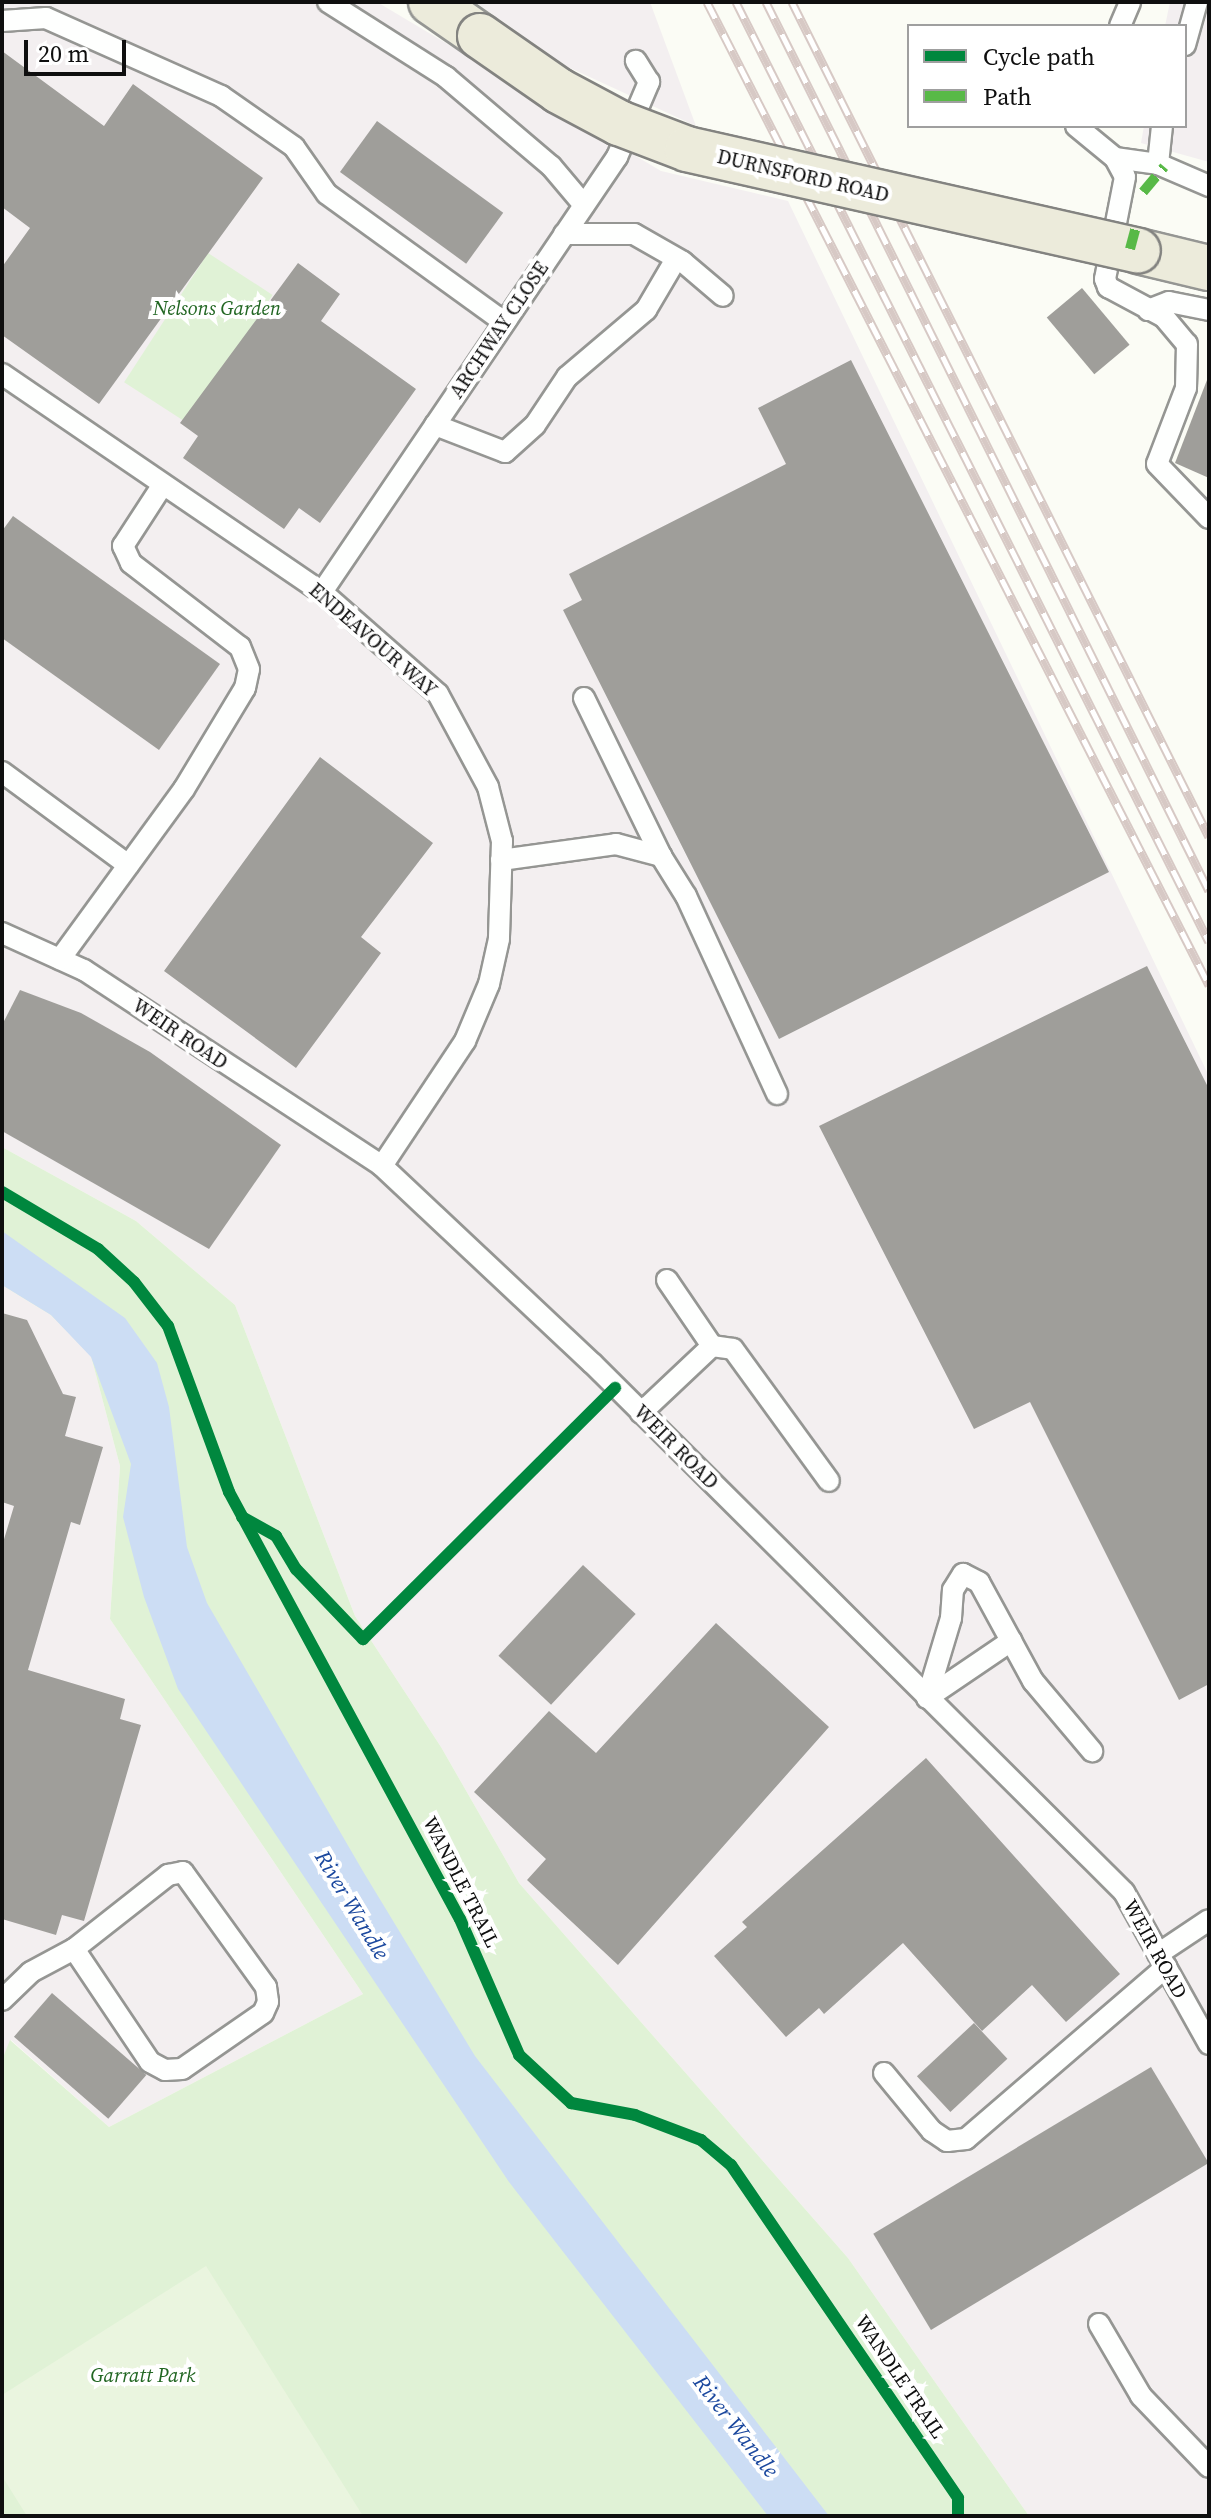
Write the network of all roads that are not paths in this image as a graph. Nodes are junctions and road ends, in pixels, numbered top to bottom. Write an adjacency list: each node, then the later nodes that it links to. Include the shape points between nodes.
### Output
1 (328, 2): 14 (lane, via 446,77 551,166)
2 (431, 2): 17 (main road, DURNSFORD ROAD, bridge, via 571,97 687,149)
3 (1130, 2): 6 (lane)
4 (1197, 2): 7 (lane)
5 (2, 21): 21 (lane, via 46,18 221,96 294,147 327,194)
6 (1121, 24)
7 (1187, 38)
8 (636, 61): 14 (lane, ARCHWAY CLOSE, via 649,82 645,101)
9 (1078, 128): 11 (lane)
10 (1162, 128): 12 (lane)
11 (1115, 158): 12 (lane); 19 (lane, via 1125,177 1105,279 1108,287)
12 (1158, 164): 13 (lane)
13 (1209, 186)
14 (584, 205): 15 (lane, ARCHWAY CLOSE)
15 (564, 234): 16 (lane, via 634,234); 21 (lane, ARCHWAY CLOSE)
16 (676, 259): 18 (lane); 23 (lane, via 646,310 567,377 535,425 505,452)
17 (1209, 268)
18 (723, 296)
19 (1148, 310): 20 (lane, via 1169,302); 25 (lane, via 1164,317 1187,344 1186,388 1157,464)
20 (1209, 310)
21 (504, 322): 23 (lane, ARCHWAY CLOSE)
22 (2, 374): 24 (lane, ENDEAVOUR WAY)
23 (435, 425): 26 (lane, ARCHWAY CLOSE)
24 (162, 486): 26 (lane, ENDEAVOUR WAY); 31 (lane, via 123,546 144,574 225,631 249,669 245,688 184,789)
25 (1209, 518)
26 (322, 592): 30 (lane, ENDEAVOUR WAY, via 438,694 488,787)
27 (584, 698): 29 (lane)
28 (2, 772): 31 (lane)
29 (661, 856): 30 (lane, via 616,844); 34 (lane, via 686,896)
30 (501, 860): 35 (lane, ENDEAVOUR WAY, via 499,939 489,984 465,1041)
31 (128, 865): 33 (lane)
32 (2, 933): 33 (lane, WEIR ROAD)
33 (60, 959): 35 (lane, WEIR ROAD)
34 (777, 1094)
35 (382, 1166): 38 (lane, WEIR ROAD)
36 (667, 1280): 37 (lane)
37 (712, 1346): 38 (lane); 39 (lane, via 733,1349 749,1363)
38 (641, 1413): 41 (lane, WEIR ROAD)
39 (829, 1481)
40 (1011, 1641): 41 (lane); 41 (lane, via 979,1582 963,1574 953,1590 951,1618); 42 (lane, via 1033,1681)
41 (927, 1698): 45 (lane, WEIR ROAD, via 1124,1892)
42 (1092, 1751)
43 (1209, 1920): 45 (lane)
44 (74, 1949): 44 (lane, via 150,2062 165,2070 182,2069 263,2013 268,2002 266,1987 183,1872 168,1875); 46 (lane, via 31,1972)
45 (1162, 1960): 47 (lane, WEIR ROAD); 48 (lane, via 966,2139 947,2141 932,2131)
46 (2, 2000)
47 (1209, 2044)
48 (884, 2073)
49 (1099, 2324): 50 (lane, via 1141,2396)
50 (1209, 2467)

